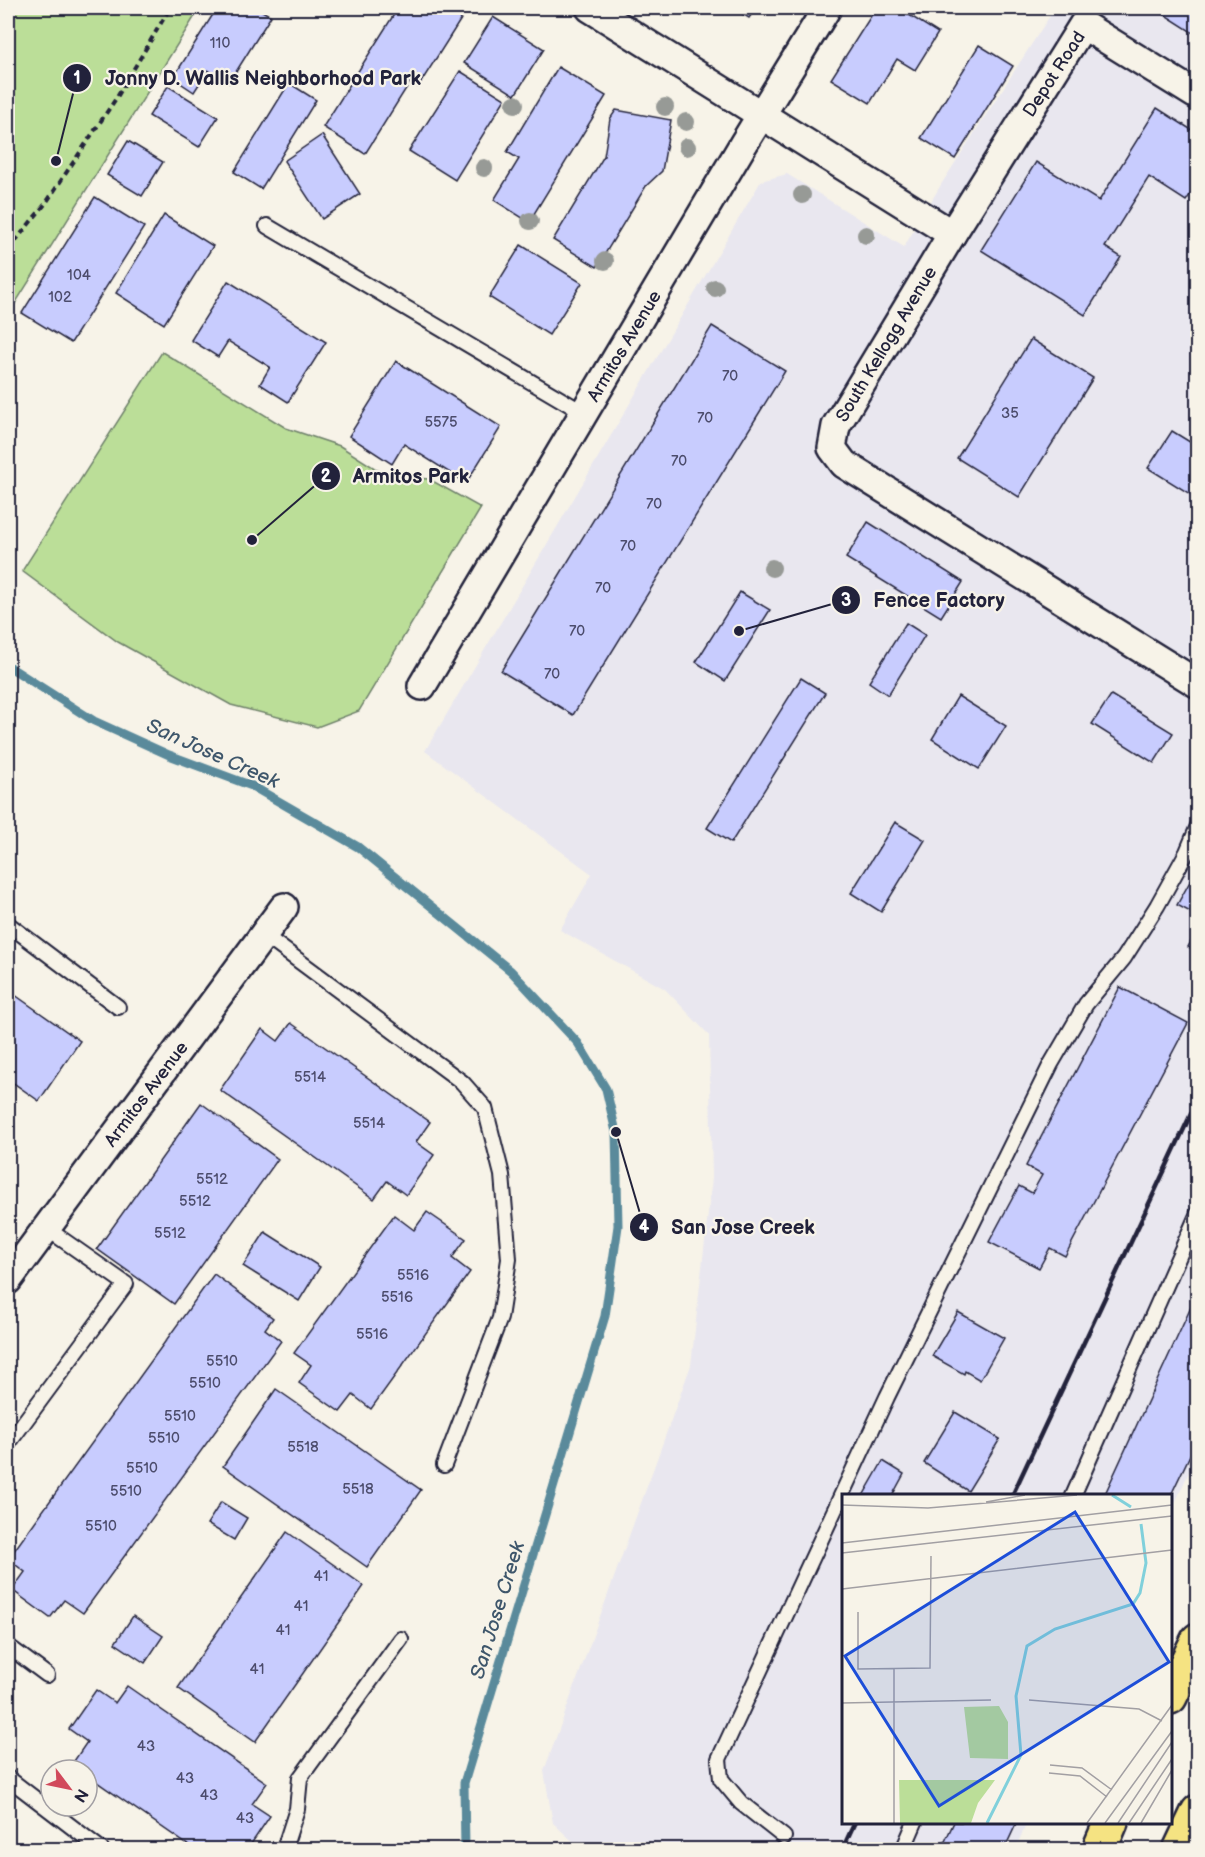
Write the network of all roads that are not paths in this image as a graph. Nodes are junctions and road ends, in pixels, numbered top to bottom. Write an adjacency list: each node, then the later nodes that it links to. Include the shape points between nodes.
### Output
1 (590, 8): 5 (street)
2 (827, 8): 5 (street, Armitos Avenue)
3 (1089, 16): 4 (street, Depot Road); 7 (street, Depot Road)
4 (1197, 96)
5 (762, 114): 7 (street); 8 (street, Armitos Avenue)
6 (267, 226): 8 (lane)
7 (952, 234): 9 (street, South Kellogg Avenue, via 836,426 832,448 844,464)
8 (584, 413): 10 (street, Armitos Avenue)
9 (1197, 684)
10 (422, 686)
11 (1197, 826): 21 (lane, via 1157,906 1124,958 1086,1004 1051,1064)
12 (284, 907): 14 (street, Armitos Avenue)
13 (8, 924): 15 (lane)
14 (264, 935): 17 (street, Armitos Avenue); 20 (lane, via 462,1082 485,1108 502,1175 508,1259 500,1318)
15 (118, 1007)
16 (1197, 1213): 22 (lane)
17 (46, 1228): 18 (street, Armitos Avenue); 19 (lane, via 126,1284)
18 (8, 1280)
19 (8, 1444)
20 (444, 1465)
21 (842, 1494)
22 (1074, 1494)
23 (842, 1495): 33 (lane, via 719,1759 721,1779 741,1803)
24 (401, 1639): 35 (lane, via 300,1778 297,1809)
25 (1197, 1640): 28 (highway)
26 (8, 1646): 27 (lane)
27 (47, 1675)
28 (1172, 1693)
29 (8, 1778): 34 (lane)
30 (1197, 1812): 38 (highway)
31 (914, 1824): 36 (lane)
32 (1111, 1824): 37 (highway)
33 (784, 1838)
34 (102, 1850)
35 (283, 1850)
36 (903, 1850)
37 (1099, 1850)
38 (1179, 1850)

